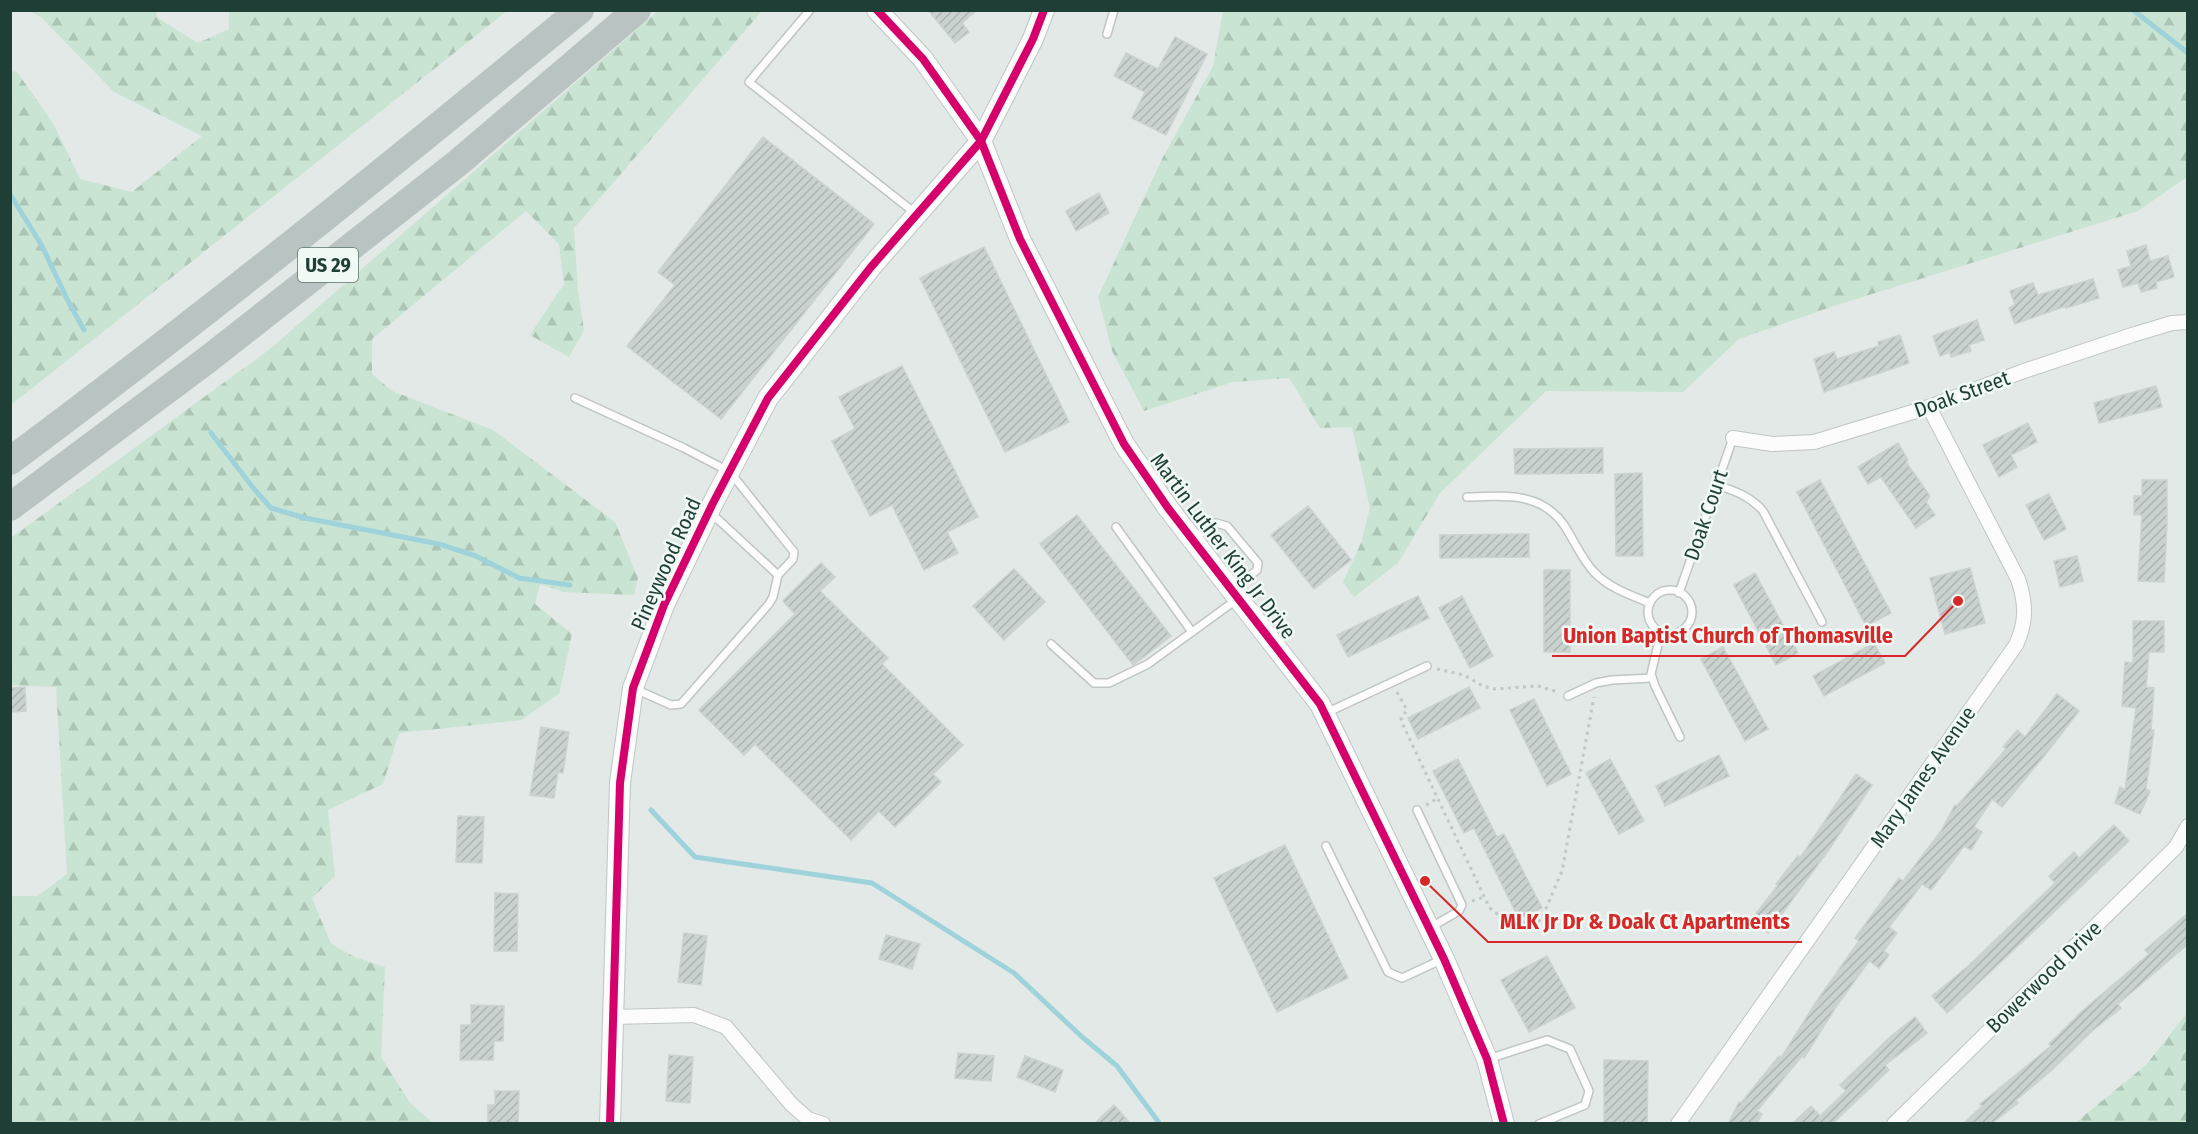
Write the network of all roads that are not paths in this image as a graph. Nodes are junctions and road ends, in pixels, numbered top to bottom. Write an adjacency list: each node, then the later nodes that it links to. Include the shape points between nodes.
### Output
1 (580, 10): 14 (highway, US 29, via 328,215)
2 (637, 10): 18 (highway, US 29, via 459,162 207,360)
3 (810, 10): 9 (lane, via 749,82)
4 (877, 10): 8 (street, Martin Luther King Jr Drive, via 923,59)
5 (1044, 10): 8 (street, Pineywood Road)
6 (1114, 10): 7 (lane)
7 (1107, 34)
8 (981, 141): 9 (street, Pineywood Road); 21 (street, Martin Luther King Jr Drive, via 1020,239 1124,444)
9 (917, 214): 15 (street, Pineywood Road, via 768,398)
10 (2187, 322): 12 (street, Doak Street, via 2132,335)
11 (575, 398): 15 (lane)
12 (1929, 406): 13 (street, Doak Street, via 1814,442 1772,444); 47 (street, Mary James Avenue, via 2018,579 2026,614 2022,632)
13 (1733, 438): 16 (lane, Doak Court)
14 (10, 461)
15 (730, 472): 19 (street, Pineywood Road); 22 (lane, via 794,552 794,560)
16 (1716, 485): 23 (lane, Doak Court); 26 (lane, via 1744,494 1763,511)
17 (1467, 497): 25 (lane, via 1516,496 1550,509 1595,574 1612,587)
18 (10, 507)
19 (709, 512): 22 (lane); 32 (street, Pineywood Road, via 664,605)
20 (1116, 527): 27 (lane)
21 (1192, 539): 24 (street, Martin Luther King Jr Drive); 24 (lane, via 1216,523 1227,526 1258,563 1257,570)
22 (778, 575): 32 (lane, via 769,604 681,705 671,705)
23 (1679, 593): 25 (lane, via 1659,593); 28 (lane, via 1691,610 1687,625 1675,633)
24 (1236, 594): 27 (lane); 34 (street, Martin Luther King Jr Drive)
25 (1650, 603): 28 (lane, via 1648,616)
26 (1822, 622)
27 (1192, 632): 29 (lane, via 1148,664 1110,683 1094,683)
28 (1661, 632): 31 (lane)
29 (1051, 644)
30 (1427, 666): 34 (lane)
31 (1653, 678): 33 (lane, via 1596,683); 35 (lane)
32 (633, 688): 41 (street, Pineywood Road, via 620,783)
33 (1568, 696)
34 (1325, 714): 39 (street, Martin Luther King Jr Drive)
35 (1680, 737)
36 (1417, 810): 39 (lane, via 1462,905 1459,911)
37 (2187, 826): 48 (street, Bowerwood Drive, via 2176,847)
38 (1326, 846): 40 (lane, via 1388,972 1402,978)
39 (1429, 928): 40 (street, Martin Luther King Jr Drive)
40 (1444, 959): 42 (street, Martin Luther King Jr Drive)
41 (613, 1017): 43 (street, Pineywood Road); 44 (street, via 694,1015 726,1027 791,1104 808,1119)
42 (1487, 1059): 45 (street, Martin Luther King Jr Drive); 46 (lane, via 1547,1040 1570,1049 1589,1092 1585,1106)
43 (610, 1124)
44 (823, 1124)
45 (1504, 1124)
46 (1539, 1124)
47 (1678, 1124)
48 (1894, 1124)

